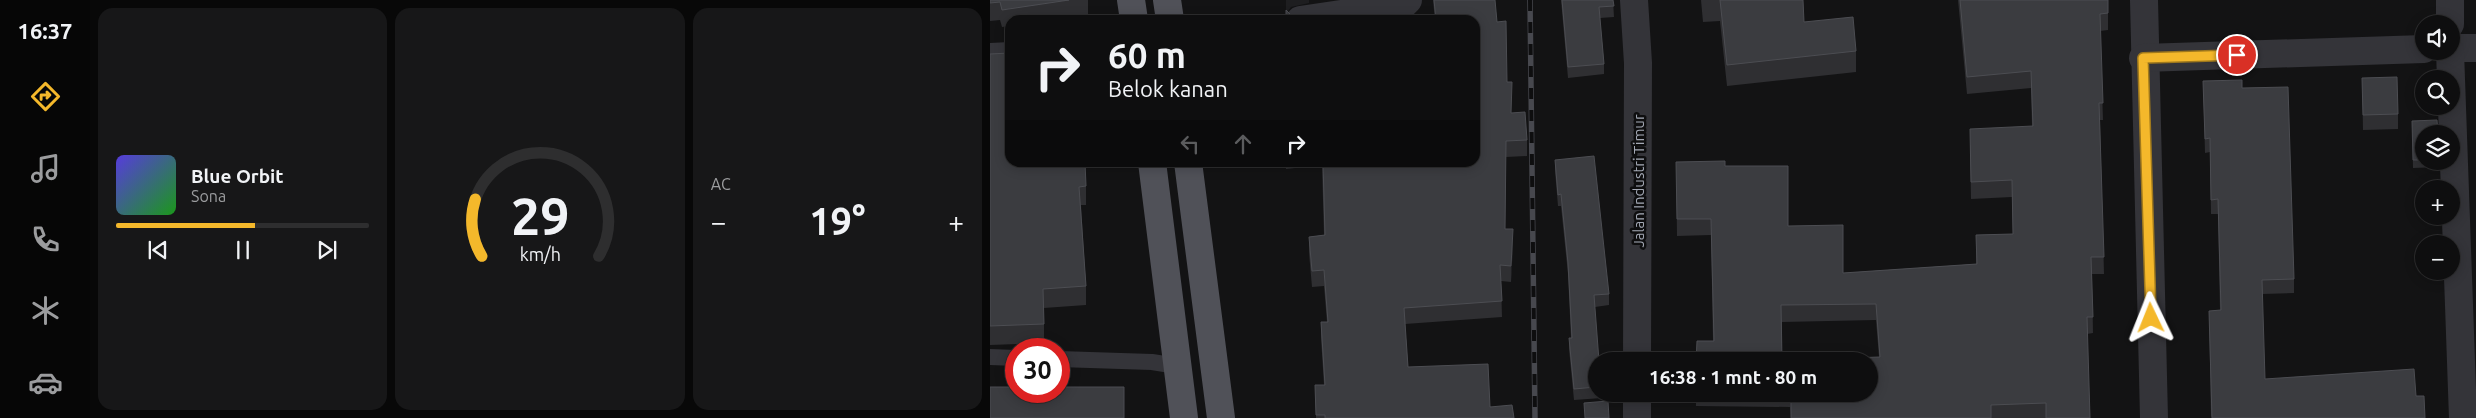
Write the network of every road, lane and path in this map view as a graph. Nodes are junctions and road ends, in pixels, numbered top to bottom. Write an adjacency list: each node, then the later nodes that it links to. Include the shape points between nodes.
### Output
1 (1131, 0): 7 (main road)
2 (1167, 0): 8 (main road)
3 (1408, 0): 9 (street, via 1403,5)
4 (1634, 0): 20 (street, Jalan Industri Timur, via 1638,62)
5 (2144, 0): 16 (street)
6 (2450, 0): 10 (street)
7 (1133, 15)
8 (1169, 15)
9 (1334, 15)
10 (2450, 15)
11 (2476, 48): 13 (street)
12 (2415, 49): 16 (street)
13 (2460, 49)
14 (1005, 50): 15 (lane)
15 (990, 51)
16 (2143, 58): 29 (street)
17 (2451, 60): 30 (street)
18 (1190, 173): 19 (main road); 27 (main road)
19 (1153, 174): 24 (main road)
20 (1637, 352)
21 (990, 357): 22 (lane)
22 (1005, 358)
23 (1070, 359): 24 (lane)
24 (1177, 366): 26 (main road)
25 (1637, 402): 28 (street)
26 (1184, 418)
27 (1221, 418)
28 (1637, 418)
29 (2154, 418)
30 (2464, 418)

